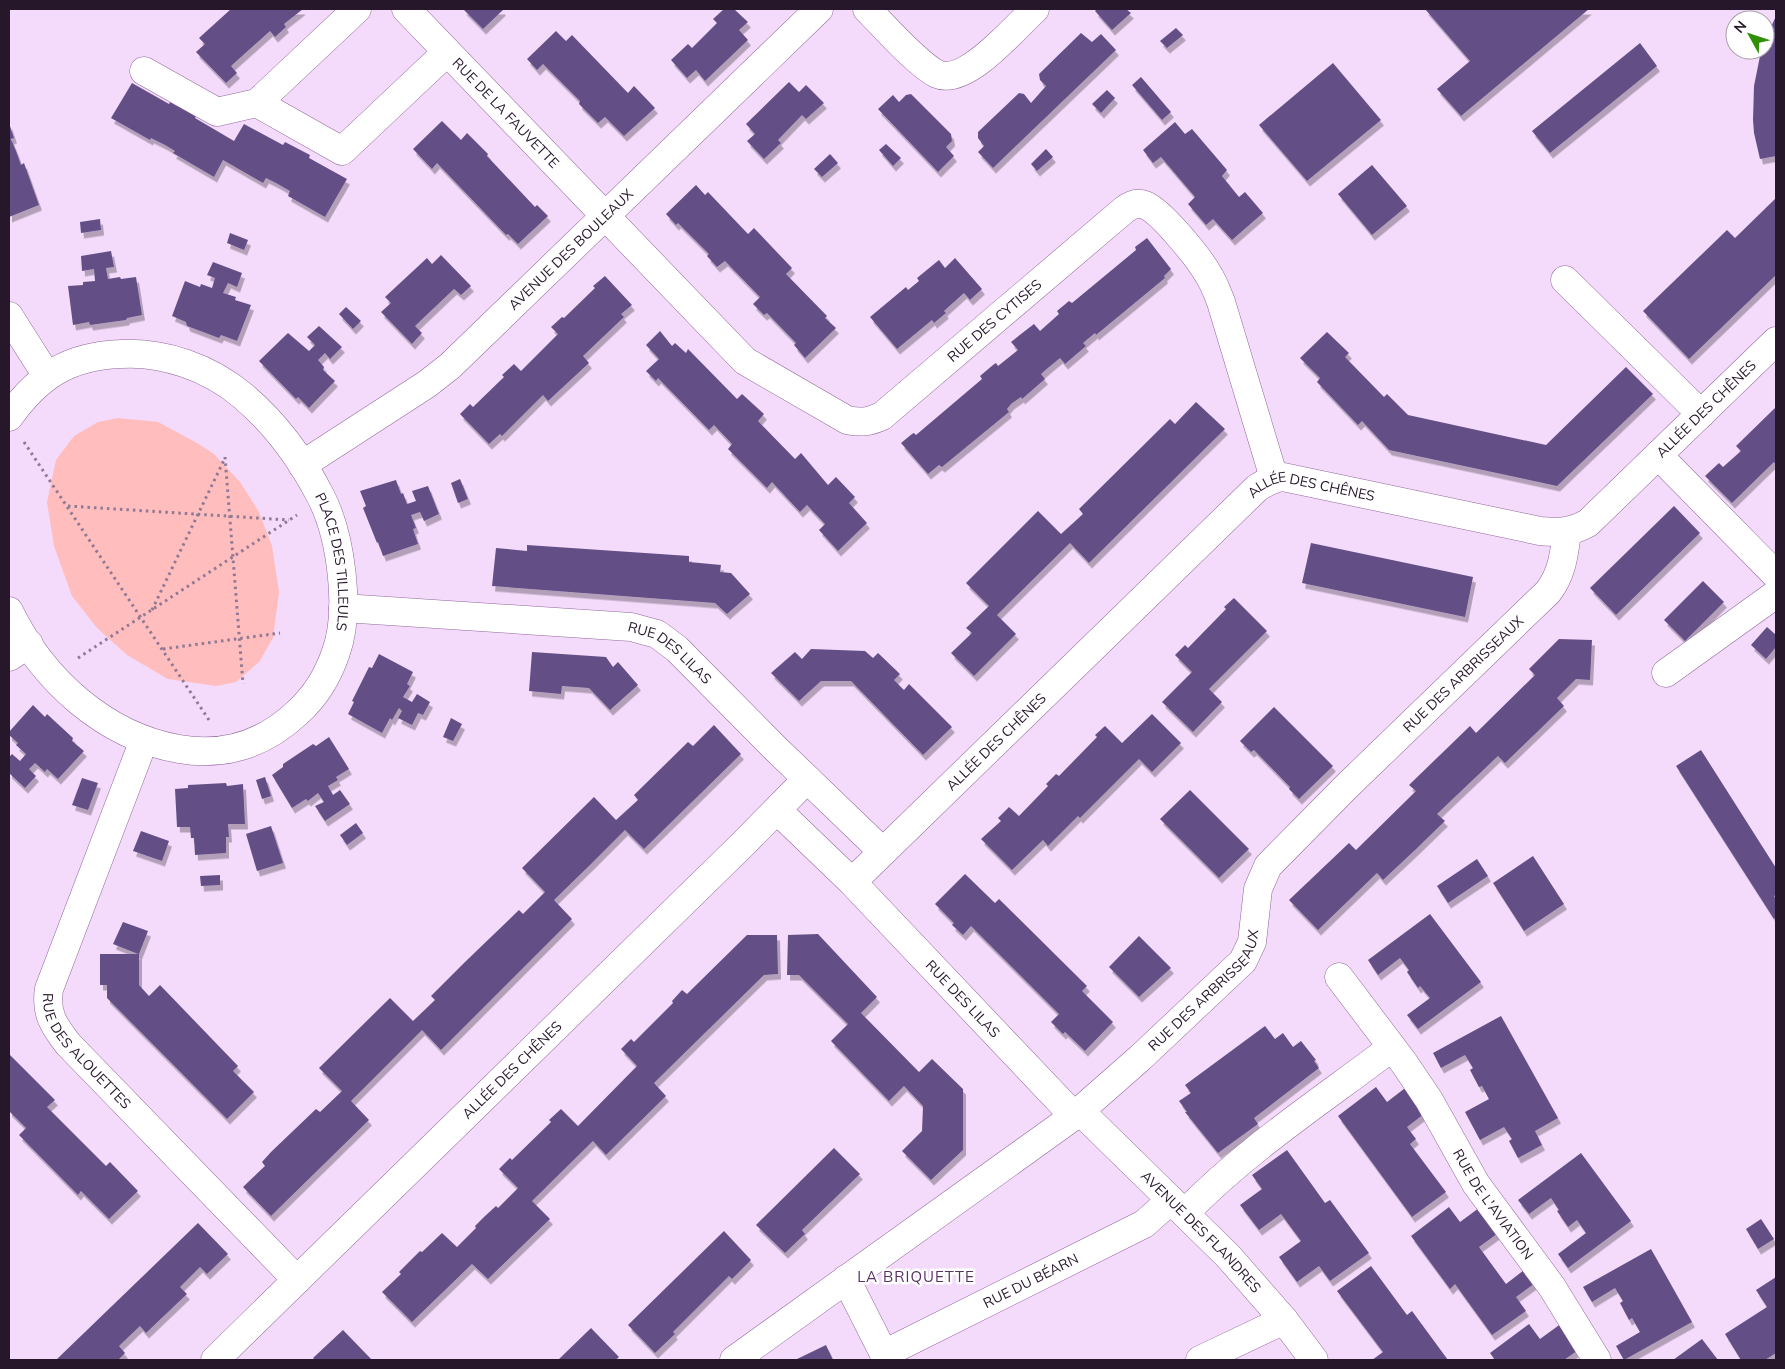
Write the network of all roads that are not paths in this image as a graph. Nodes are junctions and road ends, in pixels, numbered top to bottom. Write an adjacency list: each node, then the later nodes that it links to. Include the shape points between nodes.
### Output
1 (357, 9): 8 (street)
2 (406, 9): 6 (street, RUE DE LA FAUVETTE)
3 (819, 9): 9 (street, AVENUE DES BOULEAUX)
4 (867, 9): 5 (street, via 921,62 939,75 951,76 984,59)
5 (1035, 9)
6 (447, 52): 8 (street, via 342,151); 9 (street, RUE DE LA FAUVETTE)
7 (144, 72): 8 (street, via 217,112)
8 (257, 103)
9 (605, 217): 17 (street, AVENUE DES BOULEAUX, via 441,374); 18 (street, RUE DES CYTISES, via 745,361 835,415 860,422 882,416 1130,205 1145,205 1165,221 1208,273 1215,287)
10 (1565, 280): 14 (street)
11 (9, 316): 13 (street)
12 (1776, 341): 14 (street, ALLÉE DES CHÊNES)
13 (47, 376): 15 (street, PLACE DES TILLEULS, via 27,393); 17 (street, PLACE DES TILLEULS, via 74,362 110,354 154,354 177,360 198,368 241,394 275,428)
14 (1701, 414): 16 (street, ALLÉE DES CHÊNES)
15 (9, 417)
16 (1658, 455): 19 (street, ALLÉE DES CHÊNES, via 1588,523); 20 (street)
17 (302, 465): 22 (street, PLACE DES TILLEULS, via 322,499 336,542)
18 (1274, 478): 19 (street, ALLÉE DES CHÊNES, via 1283,477 1540,531); 29 (street, ALLÉE DES CHÊNES, via 1250,495)
19 (1567, 532): 33 (street, RUE DES ARBRISSEAUX, via 1564,561 1556,582 1548,592 1268,866 1258,890 1252,942 1243,961)
20 (1776, 575)
21 (1776, 594): 25 (street)
22 (343, 608): 26 (street, PLACE DES TILLEULS, via 337,650 321,686 309,702 278,730 229,750 180,749); 27 (street, RUE DES LILAS, via 644,630 677,648)
23 (9, 611): 24 (street, PLACE DES TILLEULS, via 16,626)
24 (19, 650): 26 (street, PLACE DES TILLEULS, via 101,718)
25 (1666, 673)
26 (144, 740): 36 (street, RUE DES ALOUETTES, via 49,989 49,1013 68,1044)
27 (807, 779): 28 (street, ALLÉE DES CHÊNES); 29 (street, RUE DES LILAS)
28 (777, 810): 30 (street, RUE DES LILAS); 36 (street, ALLÉE DES CHÊNES)
29 (882, 851): 30 (street)
30 (852, 882): 33 (street, RUE DES LILAS)
31 (1339, 977): 32 (street, RUE DE L'AVIATION)
32 (1391, 1048): 34 (street, via 1244,1158 1211,1187); 43 (street, RUE DE L'AVIATION, via 1429,1100 1476,1184 1552,1287)
33 (1077, 1114): 34 (street, AVENUE DES FLANDRES); 35 (street, RUE DES ARBRISSEAUX)
34 (1178, 1206): 37 (street, AVENUE DES FLANDRES, via 1241,1270); 39 (street, RUE DU BÉARN)
35 (846, 1278): 39 (street); 40 (street, RUE DES ARBRISSEAUX)
36 (297, 1280): 38 (street, ALLÉE DES CHÊNES)
37 (1284, 1320): 41 (street); 42 (street, AVENUE DES FLANDRES)
38 (229, 1356)
39 (885, 1357)
40 (734, 1360)
41 (1200, 1360)
42 (1314, 1360)
43 (1597, 1360)

